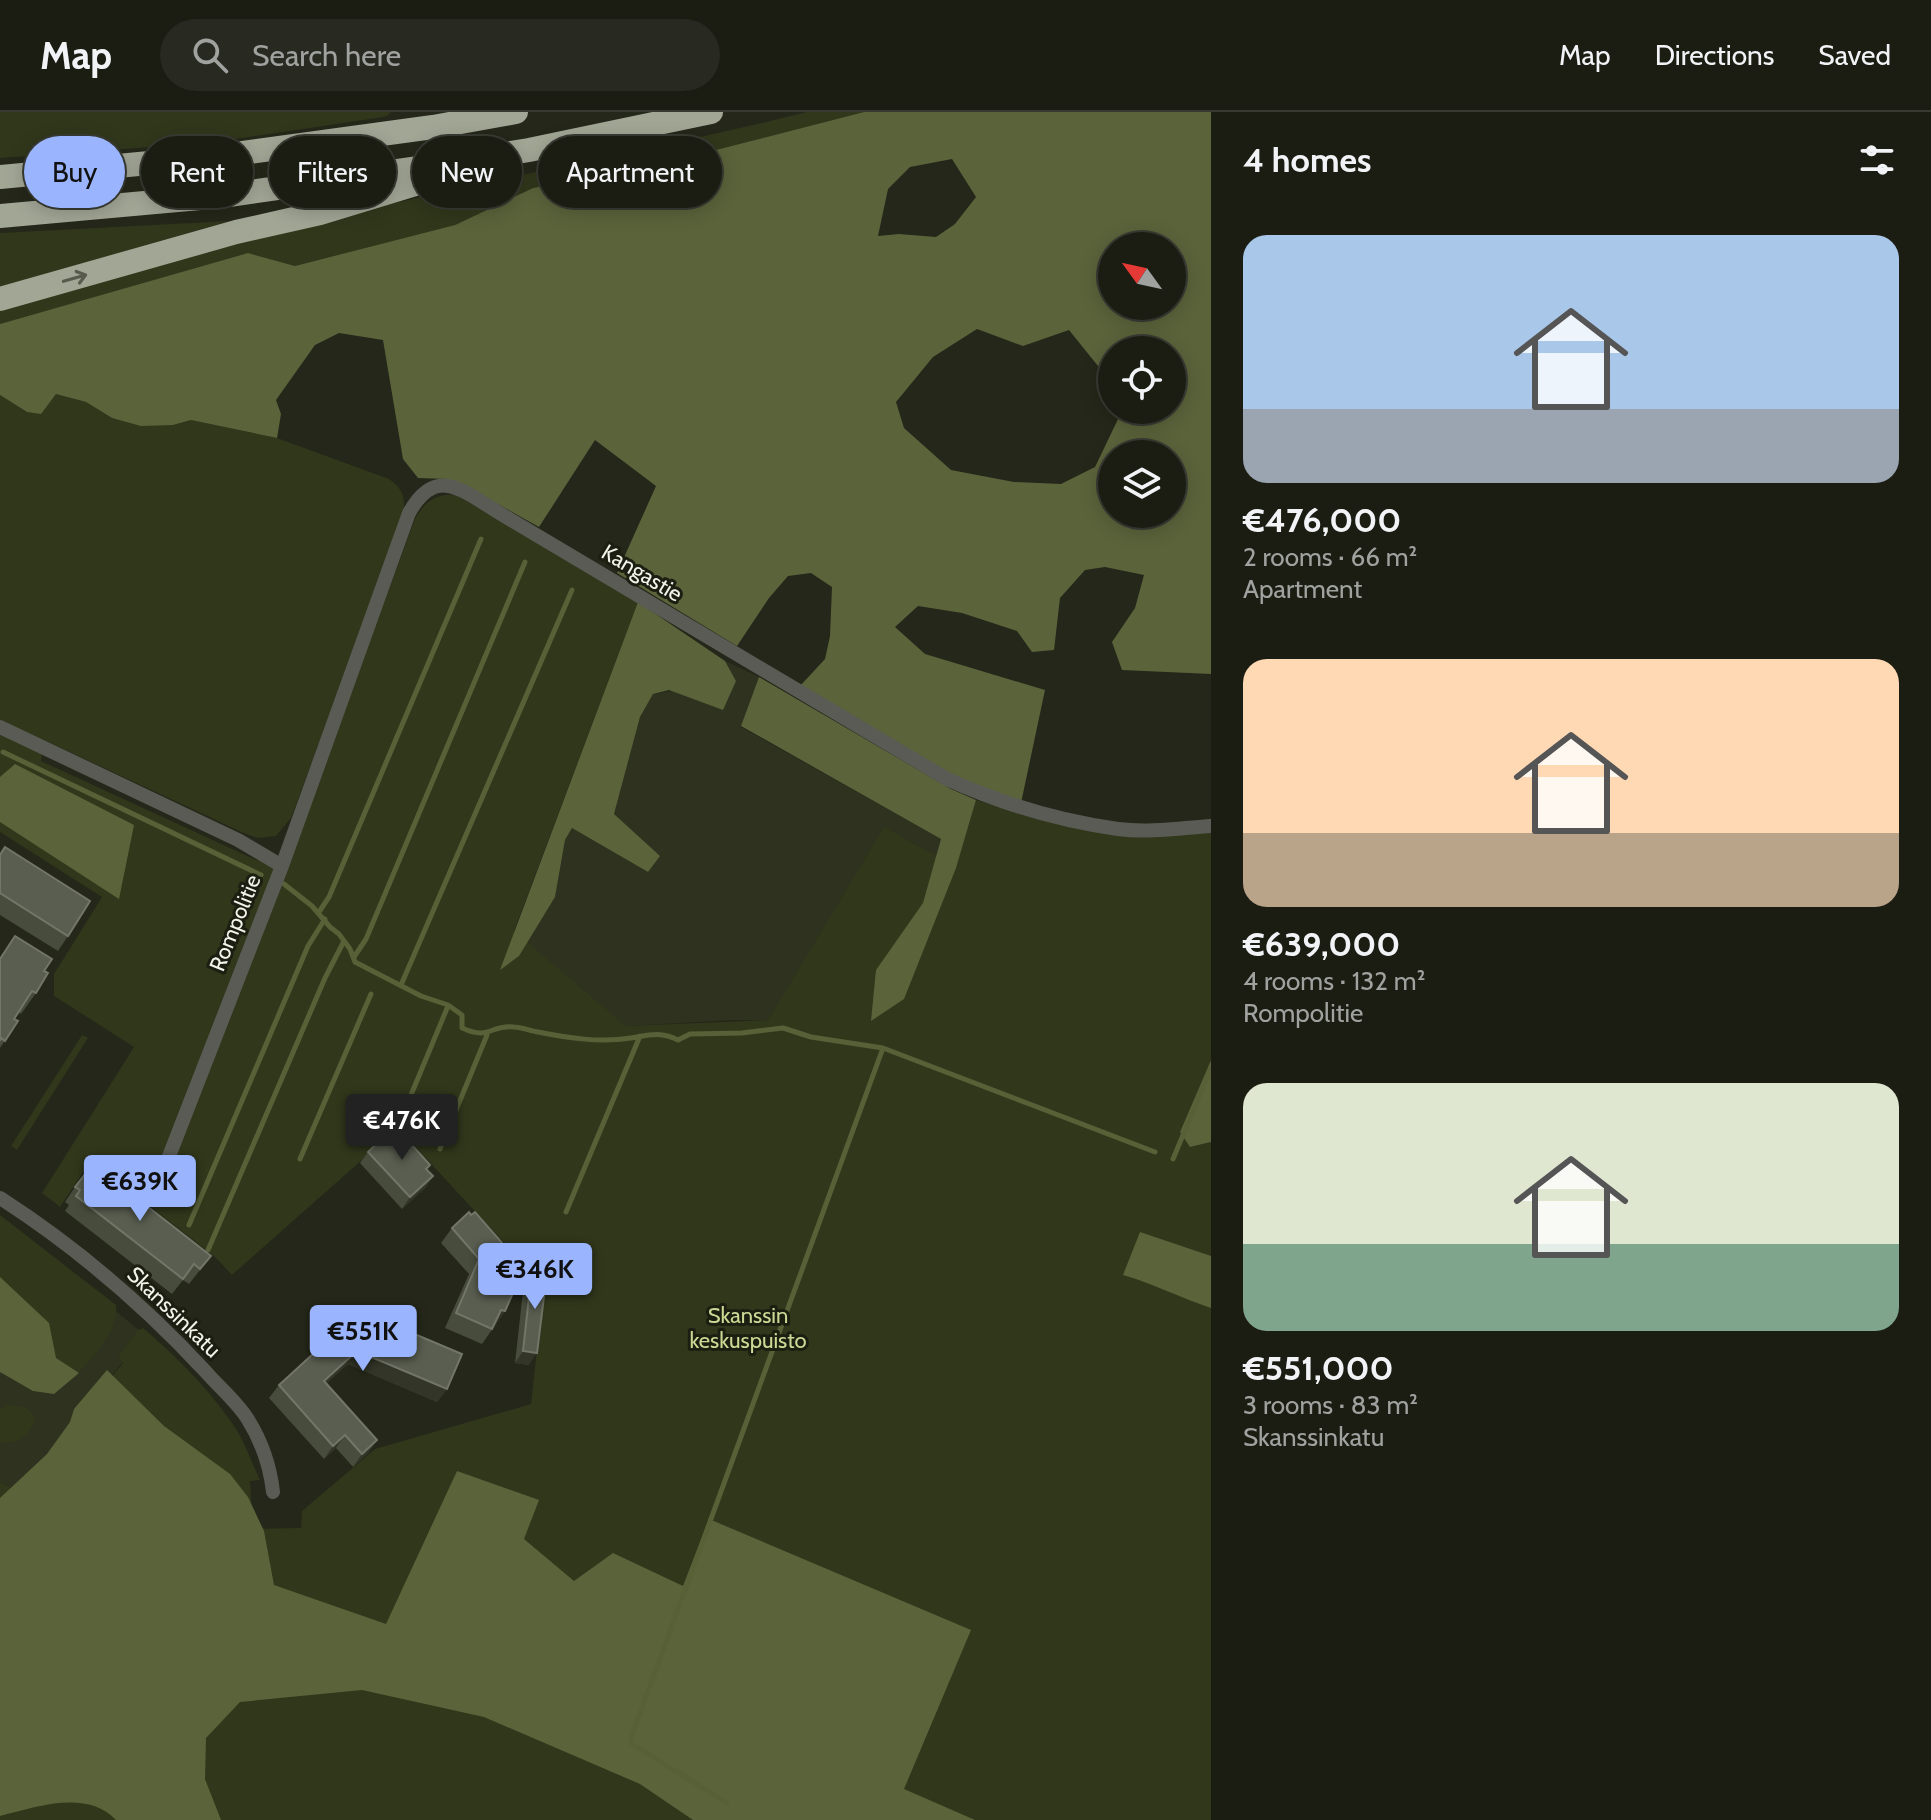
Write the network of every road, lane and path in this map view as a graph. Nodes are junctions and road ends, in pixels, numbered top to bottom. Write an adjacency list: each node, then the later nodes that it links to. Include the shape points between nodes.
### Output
1 (516, 112): 4 (highway, via 213,157)
2 (711, 112): 3 (highway)
3 (529, 150): 5 (highway, via 222,196); 6 (highway, one-way to 3)
4 (0, 177)
5 (0, 216)
6 (0, 299)
7 (0, 727): 9 (street, Rompolitie)
8 (1211, 826): 9 (street, Kangastie, via 1119,829 981,795 933,772 442,484 423,492 409,513)
9 (282, 866): 11 (street, Rompolitie)
10 (0, 1198): 12 (street, Skanssinkatu, via 129,1295 197,1362 245,1414 271,1472)
11 (152, 1200)
12 (273, 1492)

